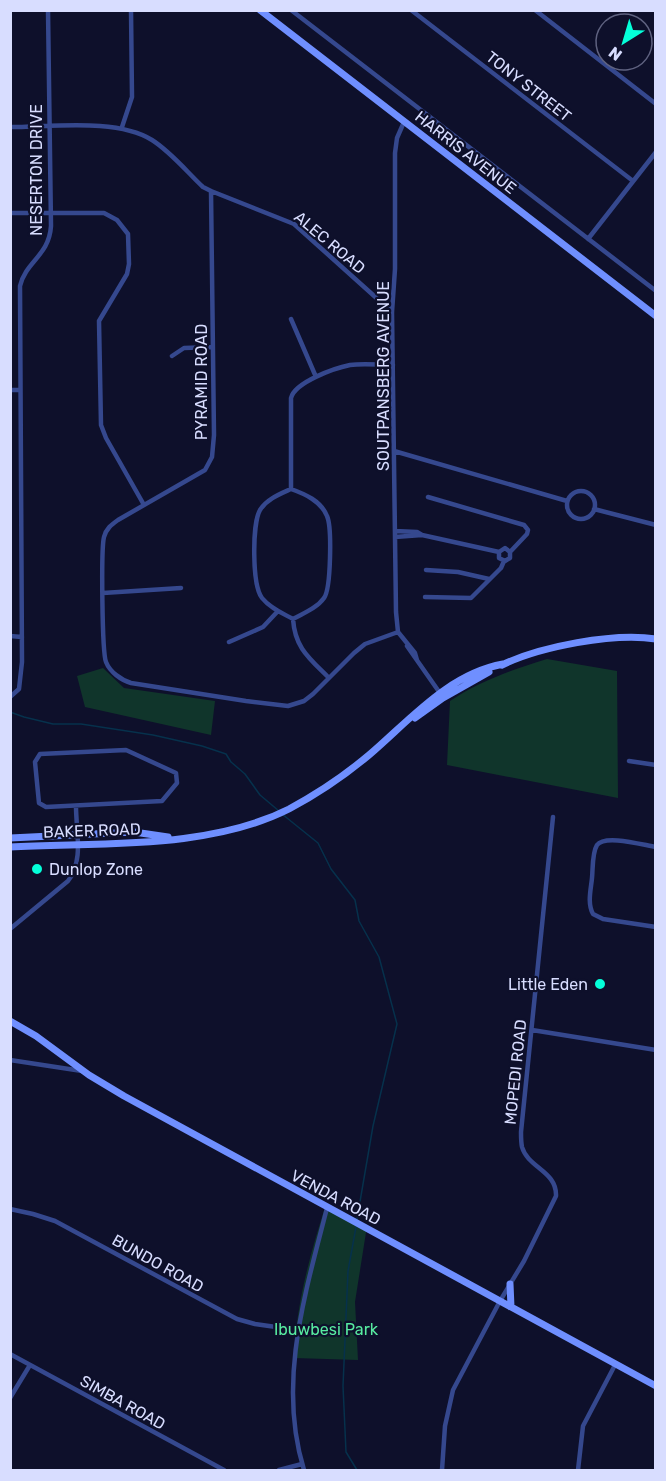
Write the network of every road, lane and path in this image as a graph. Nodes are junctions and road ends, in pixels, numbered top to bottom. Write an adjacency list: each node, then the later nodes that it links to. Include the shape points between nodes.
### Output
1 (48, 10): 9 (street, NESERTON DRIVE)
2 (131, 10): 11 (street, via 132,97)
3 (260, 10): 8 (main road, HARRIS AVENUE)
4 (291, 10): 17 (street)
5 (411, 10): 13 (street, TONY STREET)
6 (535, 10): 7 (street)
7 (656, 104)
8 (404, 122): 19 (street, SOUTPANSBERG AVENUE, via 395,153); 20 (main road, HARRIS AVENUE)
9 (50, 126): 10 (street); 11 (street); 16 (street, NESERTON DRIVE)
10 (10, 127)
11 (122, 128): 14 (street, via 154,142)
12 (656, 152): 13 (street)
13 (633, 181): 17 (street)
14 (211, 191): 19 (street, ALEC ROAD, via 294,224); 22 (street, PYRAMID ROAD)
15 (10, 213): 16 (street)
16 (50, 213): 27 (street, NESERTON DRIVE, via 48,243 24,274 20,286); 32 (street, via 104,213 117,220 128,234 129,269 99,321 101,425)
17 (588, 240): 18 (street)
18 (656, 291)
19 (392, 312): 24 (street, SOUTPANSBERG AVENUE)
20 (656, 316)
21 (291, 319): 25 (street)
22 (213, 348): 23 (street, via 183,348); 32 (street, PYRAMID ROAD, via 211,461 205,470)
23 (172, 356)
24 (393, 365): 25 (street, via 349,366); 28 (street, SOUTPANSBERG AVENUE)
25 (316, 377): 29 (street, via 298,386 292,395)
26 (10, 390): 27 (street)
27 (20, 390): 50 (street, NESERTON DRIVE)
28 (394, 450): 31 (street); 35 (street, SOUTPANSBERG AVENUE)
29 (291, 489): 46 (street, via 268,501 256,520 256,585 261,597); 47 (street, via 315,500 328,516 330,581 328,593 315,607)
30 (428, 497): 39 (street, via 525,526 527,534)
31 (567, 501): 33 (street, via 570,513 577,518 586,518); 33 (street, via 573,493 583,490 594,499)
32 (144, 505): 44 (street, PYRAMID ROAD, via 111,525 105,534)
33 (594, 509): 34 (street)
34 (656, 525)
35 (395, 531): 36 (street); 37 (street, SOUTPANSBERG AVENUE)
36 (422, 535): 37 (street); 38 (street)
37 (395, 537): 48 (street, SOUTPANSBERG AVENUE)
38 (499, 552): 39 (street, via 505,548); 40 (street)
39 (510, 552): 40 (street, via 510,558)
40 (504, 561): 42 (street)
41 (426, 570): 42 (street)
42 (489, 579): 45 (street, via 467,599)
43 (181, 588): 44 (street)
44 (104, 593): 53 (street, PYRAMID ROAD, via 105,659 127,682 283,706 304,701)
45 (424, 597)
46 (278, 610): 47 (street); 52 (street, via 263,627)
47 (293, 619): 53 (street, via 299,647)
48 (398, 632): 53 (street, PYRAMID ROAD, via 365,644); 54 (street)
49 (10, 636): 50 (street)
50 (22, 637): 55 (street, NESERTON DRIVE, via 21,681)
51 (654, 638): 54 (main road, BAKER ROAD, via 573,644 476,673)
52 (229, 642)
53 (329, 678)
54 (442, 695): 62 (main road, BAKER ROAD, via 347,773 290,808 234,829)
55 (10, 697)
56 (629, 761): 57 (street)
57 (656, 765)
58 (76, 806): 58 (street, via 46,807 39,803 35,762 39,755 126,750 177,777 175,788 160,802); 60 (street, BAKER ROAD)
59 (553, 817): 69 (street, MOPEDI ROAD)
60 (77, 835): 61 (main road, BAKER ROAD); 62 (main road, BAKER ROAD, via 134,832); 63 (street)
61 (10, 838)
62 (174, 839): 63 (main road, BAKER ROAD)
63 (78, 844): 64 (main road, BAKER ROAD); 67 (street, via 77,867 68,881)
64 (10, 847)
65 (656, 847): 66 (street, via 602,841 595,850 590,904 593,914 603,919)
66 (656, 927)
67 (10, 929)
68 (10, 1021): 72 (main road, VENDA ROAD)
69 (532, 1030): 70 (street); 75 (street, MOPEDI ROAD, via 521,1146 531,1162 552,1179 556,1196)
70 (656, 1050)
71 (10, 1060): 72 (street)
72 (84, 1071): 73 (main road, VENDA ROAD)
73 (327, 1208): 76 (main road, VENDA ROAD); 78 (street)
74 (10, 1209): 78 (street, BUNDO ROAD, via 55,1221 237,1319)
75 (510, 1284): 76 (street, MOPEDI ROAD); 77 (main road)
76 (500, 1301): 77 (main road, VENDA ROAD); 88 (street, MOPEDI ROAD, via 453,1390 445,1426)
77 (512, 1307): 81 (main road, VENDA ROAD)
78 (297, 1330): 84 (street, via 292,1414)
79 (10, 1354): 80 (street, SIMBA ROAD)
80 (30, 1365): 83 (street); 85 (street, SIMBA ROAD)
81 (615, 1365): 82 (main road, VENDA ROAD); 89 (street, via 583,1426)
82 (656, 1386)
83 (10, 1398)
84 (302, 1464): 86 (street); 87 (street)
85 (224, 1470)
86 (279, 1470)
87 (303, 1470)
88 (442, 1470)
89 (578, 1470)

